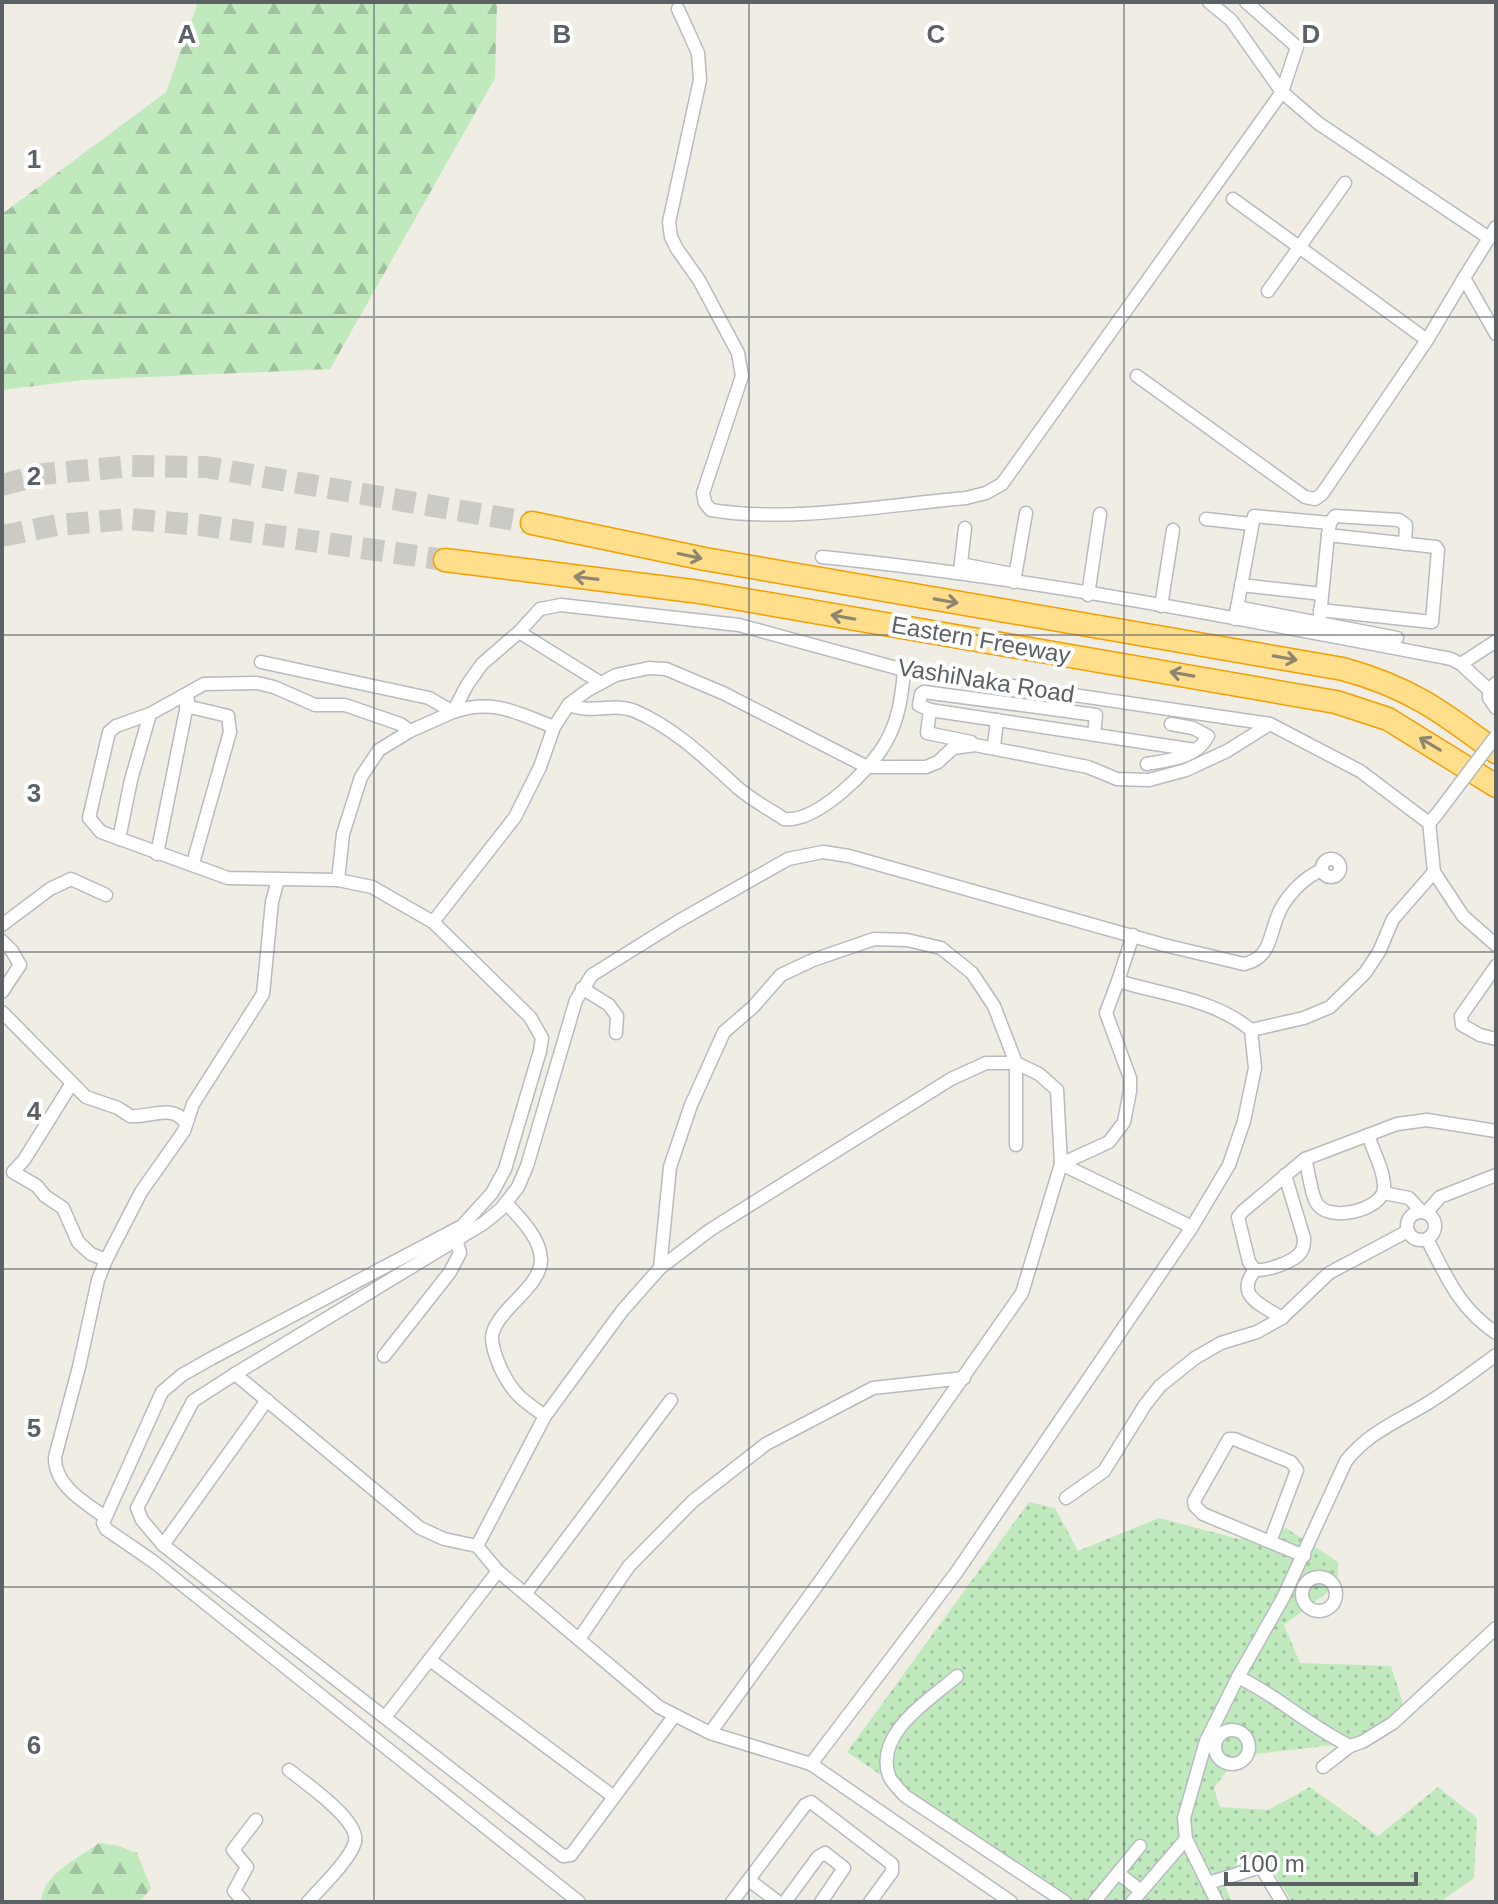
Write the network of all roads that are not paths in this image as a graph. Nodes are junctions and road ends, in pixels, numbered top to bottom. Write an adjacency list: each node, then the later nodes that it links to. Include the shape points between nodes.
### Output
1 (1209, 2): 4 (street, via 1231,20)
2 (1246, 2): 4 (street, via 1297,47)
3 (678, 9): 4 (street, via 698,53 700,80 669,222 677,249 738,353 742,376 703,493 711,510 737,515 966,498 1002,484)
4 (1282, 92): 7 (street, via 1318,123)
5 (1345, 183): 8 (street)
6 (1233, 199): 8 (street)
7 (1493, 233): 9 (street)
8 (1298, 248): 10 (street); 12 (street)
9 (1464, 278): 11 (street); 12 (street)
10 (1268, 291)
11 (1496, 334)
12 (1427, 340): 13 (street, via 1315,499 1305,497)
13 (1137, 376)
14 (1026, 513): 26 (street)
15 (1100, 514): 29 (street)
16 (1206, 519): 18 (street)
17 (532, 523): 63 (highway, Eastern Freeway, one-way to 63, via 705,559 1343,669 1402,689)
18 (1251, 524): 20 (street, via 1258,515); 27 (street)
19 (965, 528): 25 (street)
20 (1329, 529): 22 (street); 22 (street, via 1335,516 1399,520 1406,525); 28 (street)
21 (1173, 530): 30 (street)
22 (1405, 544): 32 (street, via 1436,547 1439,553 1432,622)
23 (822, 557): 25 (street)
24 (445, 560): 66 (highway, Eastern Freeway, one-way to 24, via 1388,719 1336,702 700,592)
25 (960, 569): 26 (street)
26 (1014, 579): 29 (street)
27 (1241, 585): 28 (street); 31 (street)
28 (1322, 594): 32 (street)
29 (1088, 595): 30 (street)
30 (1161, 606): 31 (street)
31 (1236, 613): 32 (street); 37 (street)
32 (1320, 616): 34 (street)
33 (519, 632): 38 (street, VashiNaka Road, via 540,609 561,605 739,625); 40 (street); 51 (street, VashiNaka Road, via 482,664)
34 (1397, 638)
35 (1496, 641): 37 (street)
36 (261, 662): 51 (street, via 429,698)
37 (1461, 664): 41 (street)
38 (904, 670): 39 (street, VashiNaka Road); 44 (street)
39 (981, 681): 43 (street, VashiNaka Road); 45 (street)
40 (601, 683): 46 (street); 65 (street, via 649,668 666,669)
41 (1493, 686): 49 (street, via 1489,698)
42 (190, 691): 47 (street); 52 (street); 57 (street, via 204,684 265,685 315,705 345,705)
43 (1094, 698): 50 (street, VashiNaka Road); 53 (street)
44 (902, 699): 48 (street); 65 (street, via 886,743)
45 (979, 699): 48 (street, via 924,692); 53 (street)
46 (569, 704): 56 (street); 65 (street, via 633,710 677,734 741,791 784,819 798,819 826,804)
47 (186, 706): 69 (street); 70 (street, via 220,713 230,722)
48 (924, 706): 54 (street); 60 (street, via 929,734)
49 (1496, 708)
50 (1186, 711): 55 (street, VashiNaka Road); 62 (street, via 1178,726 1208,736)
51 (453, 712): 56 (street, via 475,704 505,708); 57 (street)
52 (150, 714): 68 (street); 68 (street, via 109,732 89,818 101,832)
53 (1091, 714): 58 (street, via 1096,717)
54 (997, 720): 58 (street); 60 (street)
55 (1270, 724): 65 (street, via 1186,770 1149,780 1117,779 1088,767 975,745 953,748 926,767); 67 (street, VashiNaka Road, via 1360,771)
56 (554, 727): 76 (street, via 515,817)
57 (410, 731): 74 (street, via 379,750 361,777 343,834)
58 (1094, 735): 62 (street)
59 (1496, 736): 67 (street, bridge)
60 (994, 746): 61 (street)
61 (1011, 749)
62 (1195, 750): 64 (street)
63 (1496, 752)
64 (1147, 764)
65 (867, 767)
66 (1496, 786)
67 (1433, 818): 72 (street)
68 (119, 839): 69 (street)
69 (157, 854): 70 (street)
70 (193, 863): 73 (street, via 228,878)
71 (1322, 870): 78 (street, via 1285,902 1269,946 1253,962 1211,957)
72 (1434, 872): 80 (street, via 1463,916); 86 (street, via 1393,919 1365,973 1330,1007)
73 (278, 879): 74 (street); 91 (street, via 263,994 206,1081)
74 (338, 880): 76 (street, via 372,887)
75 (106, 895): 77 (street, via 71,879)
76 (433, 922): 119 (street, via 530,1017 542,1038 505,1169 492,1193 462,1226 170,1384)
77 (2, 925)
78 (1133, 935): 82 (street); 83 (street, via 823,852 788,859 592,975)
79 (2, 941): 84 (street, via 20,965)
80 (1496, 945)
81 (1496, 966): 88 (street, via 1461,1016 1462,1025)
82 (1118, 981): 86 (street, via 1208,1004); 96 (street, via 1106,1013 1130,1078 1124,1122 1109,1142)
83 (582, 988): 87 (street, via 609,1005 617,1016); 100 (street, via 527,1166)
84 (2, 992)
85 (2, 1012): 90 (street)
86 (1251, 1030): 102 (street, via 1255,1068 1244,1121 1229,1165)
87 (616, 1033)
88 (1496, 1039)
89 (1016, 1063): 94 (street); 96 (street, via 1057,1090); 107 (street, via 986,1063 951,1079 710,1230); 107 (street, via 994,1006 972,973 941,948 874,939 781,975 724,1032 691,1105 670,1167)
90 (72, 1083): 91 (street, via 86,1097 130,1116 174,1113); 106 (street, via 13,1172 63,1208 78,1242)
91 (186, 1123): 106 (street, via 141,1192)
92 (1496, 1131): 93 (street, via 1427,1120)
93 (1368, 1135): 95 (street); 99 (street)
94 (1016, 1145)
95 (1305, 1159): 97 (street); 99 (street, via 1316,1204 1328,1213 1357,1210 1379,1201)
96 (1061, 1164): 102 (street); 114 (street, via 1022,1293)
97 (1285, 1175): 108 (street, via 1238,1217); 108 (street, via 1304,1248 1287,1261)
98 (1496, 1175): 101 (street, via 1440,1197)
99 (1384, 1193): 101 (street, via 1409,1198)
100 (506, 1203): 105 (street); 117 (street, via 524,1222 541,1257 540,1267 492,1337 510,1388)
101 (1424, 1212): 103 (street, via 1410,1218); 104 (street, via 1435,1228)
102 (1192, 1227): 138 (street, via 956,1573)
103 (1408, 1231): 104 (street, via 1418,1240); 109 (street, via 1329,1273)
104 (1427, 1239): 110 (street, via 1458,1299)
105 (457, 1242): 112 (street, via 457,1261); 113 (street)
106 (106, 1260): 119 (street, via 54,1469 83,1502)
107 (660, 1268): 117 (street)
108 (1255, 1270): 109 (street, via 1248,1293)
109 (1282, 1318): 118 (street, via 1207,1349 1160,1386 1104,1471)
110 (1496, 1333)
111 (1496, 1355): 123 (street, via 1358,1446 1346,1461)
112 (384, 1356)
113 (235, 1374): 115 (street); 121 (street, via 193,1401 137,1508)
114 (964, 1378): 130 (street, via 873,1388 766,1444 693,1501 629,1566); 136 (street)
115 (267, 1400): 121 (street); 122 (street, via 420,1528)
116 (671, 1400): 126 (street)
117 (545, 1416): 122 (street)
118 (1066, 1498)
119 (105, 1517): 152 (street, via 106,1529)
120 (1270, 1542): 120 (street, via 1195,1506 1229,1439 1291,1462 1297,1470); 123 (street)
121 (163, 1545): 135 (street)
122 (477, 1546): 124 (street)
123 (1302, 1561): 125 (street); 127 (street)
124 (498, 1571): 126 (street); 131 (street)
125 (1319, 1577): 128 (street, via 1304,1585); 128 (street, via 1334,1585 1335,1602 1321,1611)
126 (526, 1593): 130 (street)
127 (1283, 1598): 128 (street); 133 (street)
128 (1303, 1601)
129 (1495, 1629): 137 (street, via 1393,1723)
130 (579, 1639): 134 (street)
131 (430, 1660): 135 (street); 141 (street)
132 (957, 1676): 159 (street, via 904,1722 888,1747 890,1779 905,1796)
133 (1238, 1677): 137 (street); 143 (street, via 1184,1818)
134 (675, 1715): 136 (street); 141 (street)
135 (386, 1716): 141 (street, via 563,1856 571,1855)
136 (710, 1733): 138 (street)
137 (1350, 1746): 139 (street)
138 (811, 1764): 158 (street)
139 (1323, 1767)
140 (289, 1770): 151 (street, via 351,1822 356,1835 350,1853)
141 (614, 1797)
142 (256, 1820): 150 (street, via 233,1850 247,1867 234,1891)
143 (1186, 1839): 147 (street); 148 (street)
144 (1140, 1846): 145 (street)
145 (1118, 1873): 148 (street); 160 (street)
146 (749, 1880): 153 (street); 154 (street); 157 (street, via 811,1802 892,1864 892,1872)
147 (1208, 1883): 149 (street, via 1261,1867); 161 (street)
148 (1137, 1898)
149 (1280, 1898): 162 (street)
150 (244, 1902)
151 (308, 1902)
152 (579, 1902)
153 (732, 1902)
154 (778, 1902)
155 (785, 1902): 156 (street, via 825,1853 844,1868)
156 (821, 1902)
157 (870, 1902)
158 (1011, 1902)
159 (1065, 1902)
160 (1094, 1902)
161 (1217, 1902)
162 (1264, 1902)

